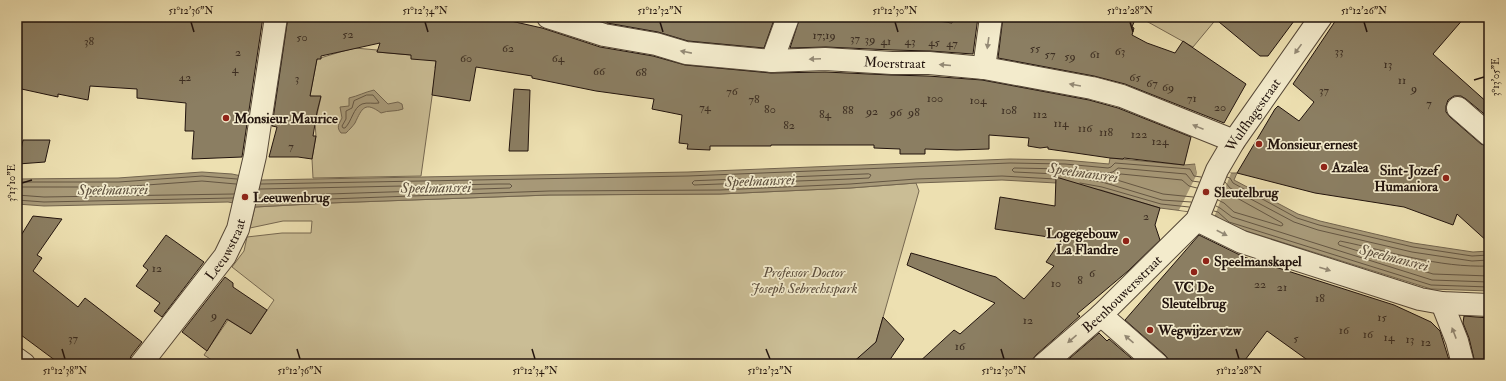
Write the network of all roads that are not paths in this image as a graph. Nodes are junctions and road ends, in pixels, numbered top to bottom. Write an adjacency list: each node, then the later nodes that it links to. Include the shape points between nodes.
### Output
1 (276, 17): 17 (street, Leeuwstraat, via 256,156 238,229 225,256)
2 (548, 17): 6 (street, Moerstraat, one-way to 2, via 686,53 656,44 604,35)
3 (788, 17): 6 (street)
4 (992, 17): 7 (street, one-way to 7)
5 (1321, 17): 10 (street, Wulfhagestraat, one-way to 10)
6 (772, 61): 7 (street, Moerstraat, one-way to 6, via 825,58)
7 (984, 68): 10 (street, Moerstraat, one-way to 7, via 1122,96)
8 (1458, 108): 9 (street)
9 (1489, 135)
10 (1234, 141): 11 (street, Wulfhagestraat, via 1217,170)
11 (1198, 216): 12 (street, one-way to 12, via 1242,242 1420,299); 14 (street, Beenhouwersstraat)
12 (1442, 303): 13 (street); 20 (street, one-way to 12)
13 (1489, 305)
14 (1101, 315): 18 (street, Beenhouwersstraat, one-way to 18); 19 (street, one-way to 14)
15 (17, 359): 16 (street)
16 (24, 364)
17 (141, 364)
18 (1044, 364)
19 (1157, 364)
20 (1463, 364)

